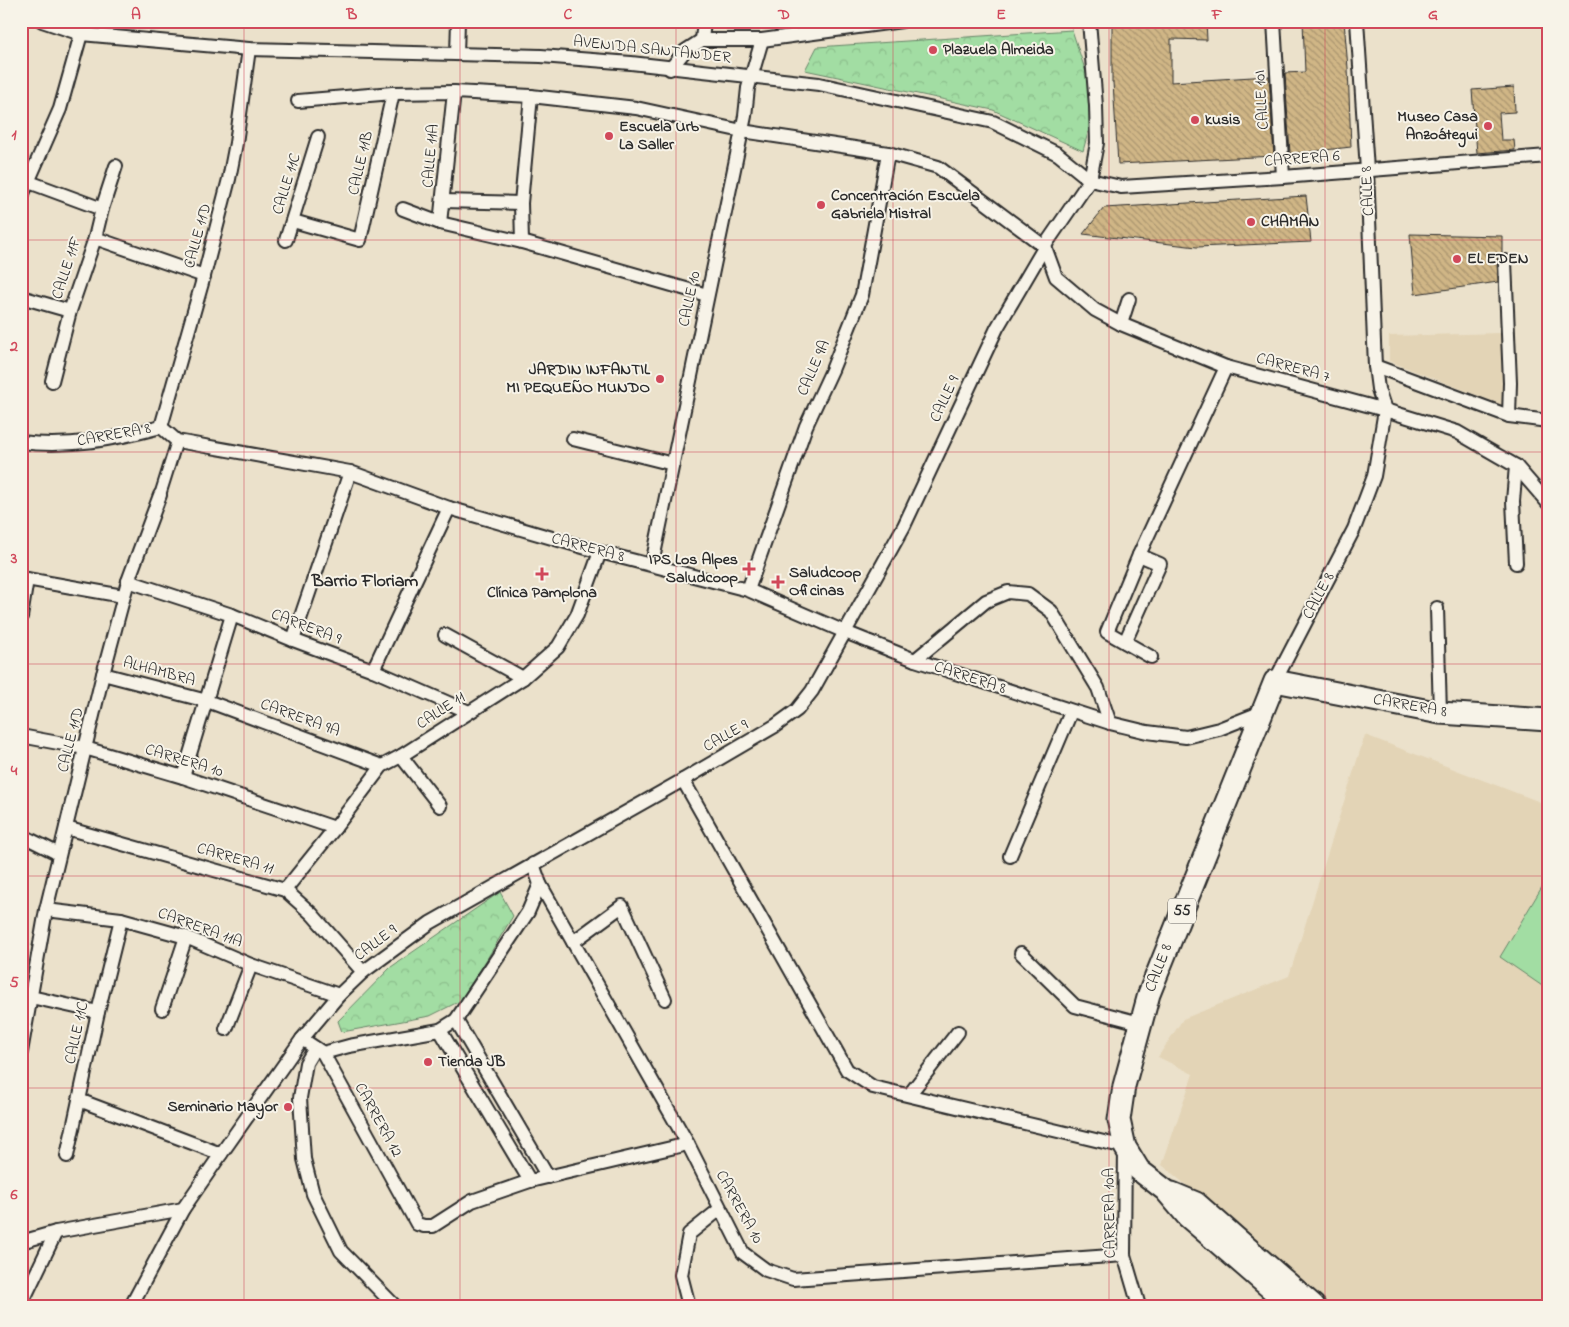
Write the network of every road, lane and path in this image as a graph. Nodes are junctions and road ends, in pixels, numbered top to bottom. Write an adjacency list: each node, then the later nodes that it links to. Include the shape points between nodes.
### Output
1 (42, 21): 8 (street, AVENIDA SANTANDER)
2 (458, 21): 12 (street)
3 (704, 21): 9 (street)
4 (1089, 21): 26 (street, CALLE 9, via 1097,143)
5 (1274, 21): 25 (street, CALLE 10I)
6 (1357, 21): 24 (street, CALLE 8)
7 (895, 22): 10 (street)
8 (81, 34): 11 (street, AVENIDA SANTANDER); 27 (street, via 60,109)
9 (702, 40): 10 (street); 13 (street, via 684,51)
10 (762, 40): 14 (street, CALLE 10)
11 (249, 49): 12 (street, AVENIDA SANTANDER); 40 (street, CALLE 11D, via 229,179)
12 (457, 54): 13 (street, AVENIDA SANTANDER, via 540,56)
13 (670, 69): 14 (street, AVENIDA SANTANDER)
14 (750, 83): 19 (street, CALLE 10); 26 (street, AVENIDA SANTANDER, via 819,84 993,122 1058,154)
15 (454, 92): 16 (street); 17 (street); 29 (street, CALLE 11A)
16 (393, 93): 18 (street); 33 (street, CALLE 11B, via 360,240)
17 (531, 96): 19 (street, via 636,108); 30 (street)
18 (298, 102)
19 (742, 131): 21 (street); 41 (street, CALLE 10)
20 (318, 137): 33 (street, CALLE 11C)
21 (888, 153): 37 (street, via 938,167); 66 (street, CALLE 9A, via 862,295 806,426)
22 (1548, 156): 24 (street, CARRERA 6)
23 (116, 166): 31 (street, CALLE 11F)
24 (1367, 170): 25 (street, CARRERA 6); 44 (street, CALLE 8)
25 (1283, 177): 26 (street, CARRERA 6, via 1120,187)
26 (1090, 180): 37 (street, CALLE 9)
27 (29, 182): 28 (street); 31 (street)
28 (21, 198)
29 (443, 201): 30 (street); 34 (street, CALLE 11A)
30 (521, 204): 38 (street)
31 (102, 209): 35 (street, CALLE 11F)
32 (403, 209): 34 (street)
33 (293, 221): 36 (street, CALLE 11C)
34 (440, 223): 38 (street)
35 (95, 238): 40 (street); 43 (street, CALLE 11F)
36 (286, 240)
37 (1049, 240): 45 (street, CARRERA 7, via 1056,277 1095,310 1124,312); 71 (street, CALLE 9, via 997,328 904,526)
38 (522, 242): 41 (street)
39 (1505, 261): 48 (street, via 1510,383)
40 (204, 276): 50 (street, CALLE 11D)
41 (708, 295): 54 (street, CALLE 10)
42 (21, 297): 43 (street)
43 (70, 311): 46 (street, CALLE 11F)
44 (1375, 366): 47 (street, CALLE 8); 48 (street)
45 (1226, 367): 47 (street, CARRERA 7); 61 (street)
46 (52, 381)
47 (1381, 396): 55 (street, CARRERA 7, via 1457,432); 80 (street, CALLE 8, via 1374,476 1354,528)
48 (1508, 416): 49 (street)
49 (1548, 421)
50 (161, 427): 52 (street, CARRERA 8); 53 (street, CARRERA 8, via 63,444)
51 (574, 439): 54 (street)
52 (177, 441): 56 (street, CARRERA 8); 57 (street, CALLE 11D)
53 (21, 442)
54 (672, 464): 63 (street, CALLE 10)
55 (1516, 466): 58 (street, CARRERA 7); 62 (street, via 1512,501)
56 (350, 472): 59 (street, CARRERA 8); 73 (street)
57 (160, 495): 65 (street, CALLE 11D)
58 (1548, 503)
59 (449, 508): 60 (street, CARRERA 8); 77 (street)
60 (600, 552): 63 (street, CARRERA 8); 79 (street, CALLE 11, via 577,615 558,647)
61 (1139, 555): 74 (street, via 1106,632); 74 (street, via 1160,564)
62 (1516, 563)
63 (652, 564): 66 (street, CARRERA 8)
64 (24, 578): 67 (street); 70 (street)
65 (128, 581): 67 (street, CALLE 11D); 69 (street, CARRERA 9)
66 (748, 590): 71 (street, CARRERA 8)
67 (123, 596): 78 (street, CALLE 11D)
68 (1438, 608): 85 (street)
69 (232, 615): 73 (street, CARRERA 9); 81 (street)
70 (21, 617)
71 (845, 632): 76 (street, CARRERA 8); 93 (street, CALLE 9, via 812,691 797,710 776,726)
72 (445, 635): 79 (street)
73 (294, 640): 77 (street, CARRERA 9)
74 (1125, 642): 75 (street)
75 (1151, 658)
76 (916, 660): 83 (street, CARRERA 8); 87 (street, via 986,601 1008,592 1028,594 1051,611 1098,688)
77 (373, 670): 82 (street, CARRERA 9)
78 (103, 674): 81 (street, ALHAMBRA); 89 (street, CALLE 11D)
79 (523, 678): 82 (street, CALLE 11)
80 (1275, 681): 84 (highway, CALLE 8 / 55); 85 (highway, CARRERA 8)
81 (207, 701): 91 (street, CARRERA 9A); 92 (street)
82 (469, 712): 90 (street, CALLE 11)
83 (1071, 712): 87 (street, CARRERA 8); 99 (street)
84 (1262, 712): 87 (street, CARRERA 8, via 1219,729 1186,737); 116 (highway, CALLE 8 / 55)
85 (1440, 713): 86 (highway, CARRERA 8)
86 (1548, 720)
87 (1110, 723)
88 (21, 736): 89 (street, CARRERA 10)
89 (85, 748): 92 (street, CARRERA 10); 95 (street, CALLE 11D)
90 (400, 756): 91 (street, CALLE 11); 94 (street)
91 (382, 766): 96 (street, CALLE 11)
92 (183, 777): 96 (street, CARRERA 10)
93 (683, 780): 100 (street, CALLE 9); 123 (street, via 847,1070 873,1087)
94 (440, 806)
95 (66, 828): 98 (street, CALLE 11D); 102 (street, CARRERA 11)
96 (335, 828): 102 (street, CALLE 11)
97 (21, 836): 98 (street)
98 (59, 854): 103 (street, CALLE 11D)
99 (1010, 856)
100 (533, 864): 101 (street, CARRERA 10); 109 (street, CALLE 9, via 430,923)
101 (540, 884): 106 (street, CARRERA 10); 115 (street, via 528,912)
102 (285, 890): 109 (street, CARRERA 11, via 312,914)
103 (46, 910): 104 (street, CARRERA 11A); 110 (street, CALLE 11D)
104 (121, 919): 105 (street, CARRERA 11A); 114 (street, CALLE 11C)
105 (186, 937): 108 (street, CARRERA 11A); 113 (street)
106 (573, 942): 112 (street, via 622,906); 125 (street, CARRERA 10)
107 (1021, 953): 116 (street, via 1075,1006)
108 (251, 965): 111 (street, CARRERA 11A); 117 (street)
109 (363, 972): 111 (street, CALLE 9)
110 (28, 989): 114 (street); 122 (street, CALLE 11D)
111 (339, 995): 120 (street, CALLE 9)
112 (665, 999)
113 (162, 1009)
114 (98, 1012): 124 (street, CALLE 11C)
115 (456, 1020): 118 (street); 129 (street)
116 (1140, 1023): 126 (highway, CALLE 8 / 55, via 1119,1120)
117 (226, 1029)
118 (440, 1030): 121 (street); 130 (street)
119 (958, 1032): 123 (street)
120 (302, 1039): 121 (street, CARRERA 12); 127 (street, CALLE 9)
121 (319, 1050): 130 (street, CARRERA 12, via 417,1224 433,1226 472,1202); 139 (street, via 306,1063 300,1098 304,1159 313,1194 341,1251)
122 (21, 1052)
123 (910, 1095): 126 (street)
124 (79, 1100): 127 (street); 128 (street, CALLE 11C)
125 (688, 1144): 129 (street); 133 (street, CARRERA 10)
126 (1125, 1147): 131 (highway, 55, via 1139,1170); 136 (street, CARRERA 10A)
127 (221, 1154): 132 (street, CALLE 9)
128 (67, 1156)
129 (548, 1176): 130 (street)
130 (530, 1181)
131 (1165, 1190): 142 (highway, 55, via 1188,1216); 143 (highway, 55, via 1196,1203)
132 (183, 1209): 134 (street); 138 (street, CALLE 9)
133 (720, 1209): 136 (street, CARRERA 10, via 743,1253 766,1270 793,1279); 140 (street, via 688,1234 681,1275)
134 (56, 1232): 135 (street); 137 (street)
135 (21, 1242)
136 (1124, 1255): 141 (street, CARRERA 10A)
137 (21, 1304)
138 (131, 1306)
139 (395, 1306)
140 (689, 1306)
141 (1139, 1306)
142 (1291, 1306)
143 (1314, 1306)

